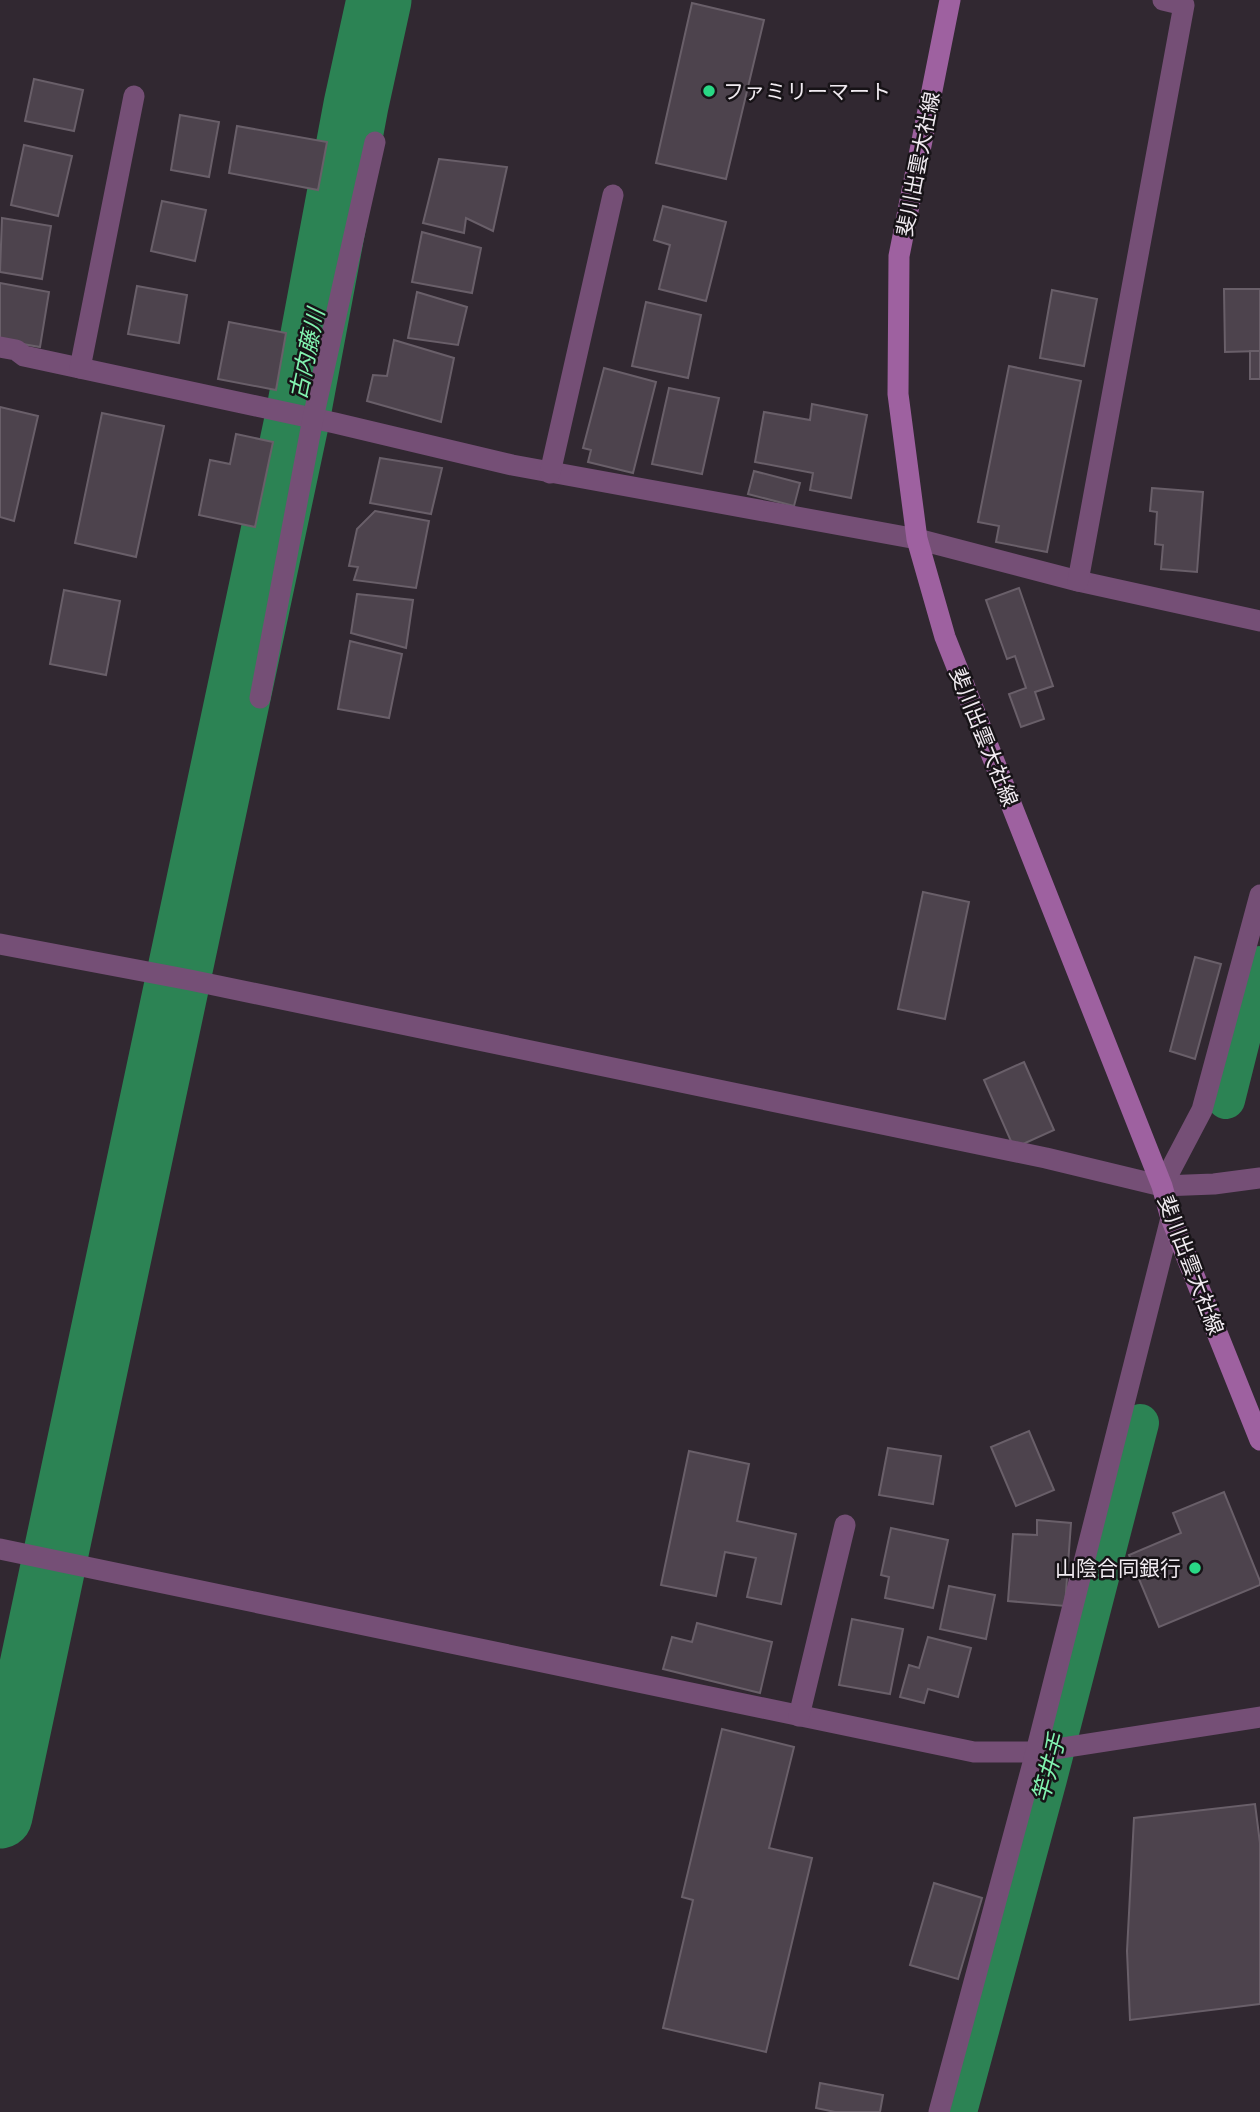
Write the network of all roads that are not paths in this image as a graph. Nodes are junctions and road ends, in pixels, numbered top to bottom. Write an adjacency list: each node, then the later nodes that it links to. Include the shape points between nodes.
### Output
1 (950, 0): 10 (main road, 斐川出雲大社線, via 899,256 898,394)
2 (1163, 0): 11 (street, via 1184,5)
3 (134, 96): 7 (street)
4 (375, 142): 8 (street)
5 (613, 195): 9 (street)
6 (0, 347): 7 (street)
7 (80, 368): 8 (street)
8 (313, 418): 9 (street); 13 (street)
9 (550, 473): 10 (street)
10 (917, 539): 11 (street); 17 (main road, 斐川出雲大社線, via 945,637)
11 (1077, 580): 12 (street)
12 (1260, 621)
13 (260, 698)
14 (1260, 895): 17 (street, via 1202,1110)
15 (0, 944): 17 (street, via 1046,1158)
16 (1260, 1178): 17 (street)
17 (1162, 1186): 18 (main road, 斐川出雲大社線)
18 (1171, 1218): 19 (main road, 斐川出雲大社線); 24 (street)
19 (1260, 1440)
20 (845, 1525): 22 (street)
21 (0, 1549): 22 (street)
22 (799, 1716): 24 (street, via 974,1752)
23 (1260, 1717): 24 (street)
24 (1036, 1752): 25 (street)
25 (939, 2112)

